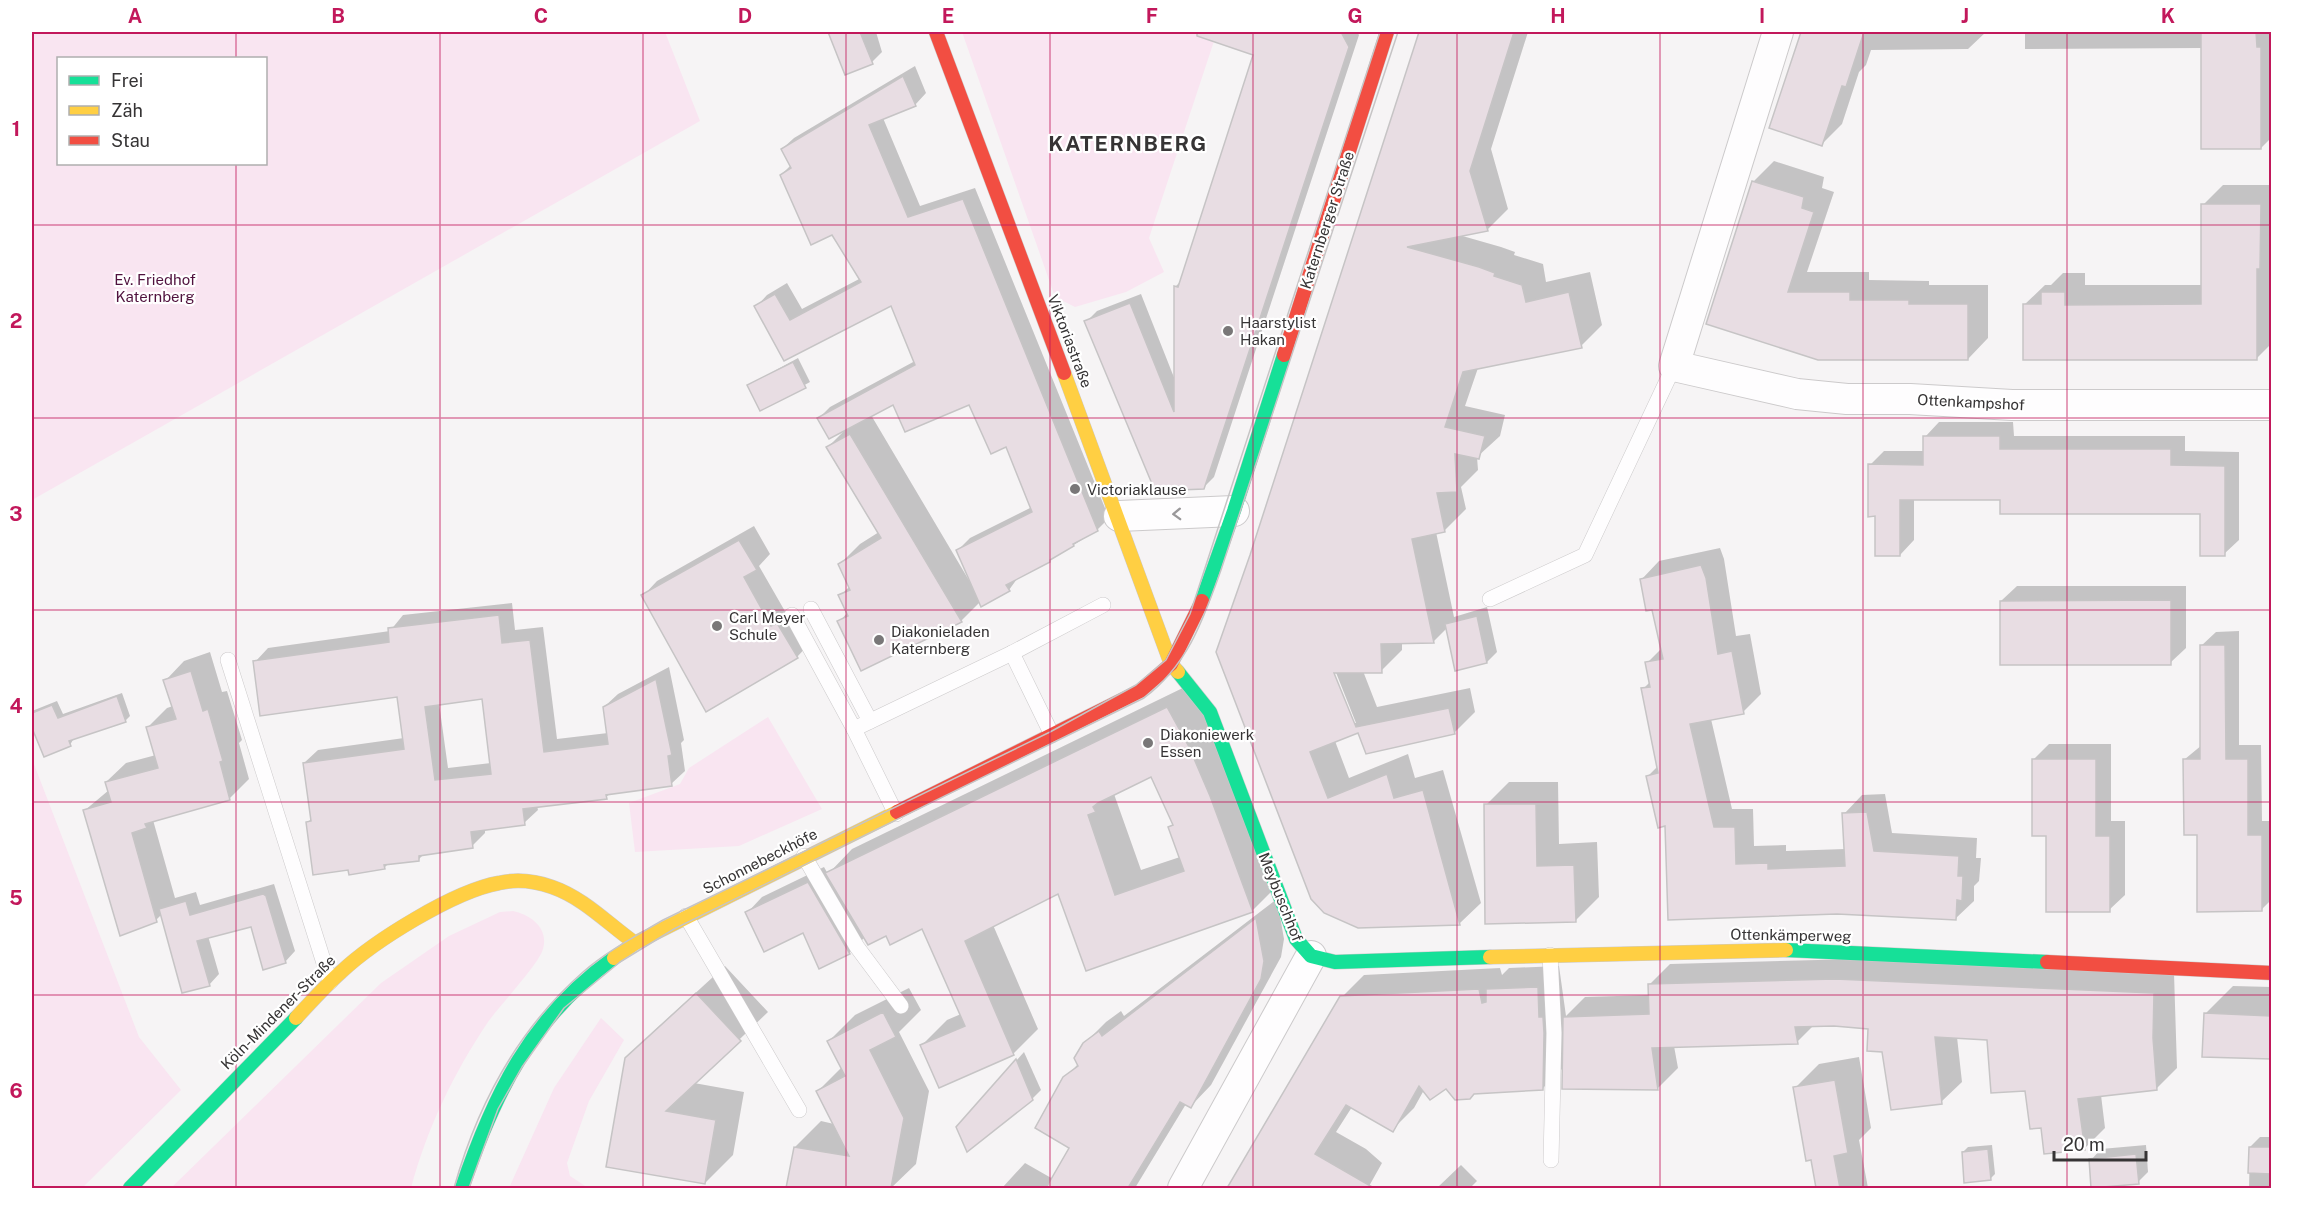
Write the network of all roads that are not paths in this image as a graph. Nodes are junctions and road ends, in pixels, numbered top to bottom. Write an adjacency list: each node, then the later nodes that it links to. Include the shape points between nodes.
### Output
1 (936, 32): 7 (street, Viktoriastraße)
2 (1387, 32): 6 (street, Katernberger Straße)
3 (1778, 32): 4 (street)
4 (1674, 366): 5 (street, Ottenkampshof, via 1797,394 1847,399 2012,405); 8 (lane, via 1585,555)
5 (2271, 405)
6 (1234, 511): 7 (street, one-way to 7); 14 (street, Katernberger Straße, via 1196,618)
7 (1119, 516): 14 (street, Viktoriastraße)
8 (1490, 599)
9 (1103, 605): 12 (lane)
10 (811, 609): 15 (lane)
11 (792, 615): 16 (lane)
12 (1012, 653): 15 (lane); 17 (lane)
13 (228, 660): 25 (lane)
14 (1171, 664): 17 (street, Schonnebeckhöfe, via 1140,691); 23 (street, Meybuschhof, via 1210,712 1296,939)
15 (870, 721): 16 (lane)
16 (854, 729): 18 (lane)
17 (1052, 735): 18 (street, Schonnebeckhöfe)
18 (896, 813): 19 (street, Schonnebeckhöfe)
19 (804, 856): 20 (street, Schonnebeckhöfe); 26 (lane, via 857,947)
20 (686, 916): 21 (street, Schonnebeckhöfe); 27 (lane)
21 (635, 942): 25 (street, Köln-Mindener-Straße, via 559,890 532,882 508,881 479,888 417,922 355,961); 30 (street, Schonnebeckhöfe, via 579,984 527,1043 514,1062 474,1150)
22 (1550, 955): 23 (street, Ottenkämperweg, via 1335,962); 24 (street, Ottenkämperweg, via 1775,949); 28 (lane, via 1554,1033)
23 (1311, 956): 31 (street, Meybuschhof)
24 (2271, 973)
25 (330, 982): 29 (street, Köln-Mindener-Straße)
26 (901, 1006)
27 (799, 1110)
28 (1551, 1160)
29 (130, 1188)
30 (462, 1188)
31 (1184, 1188)

